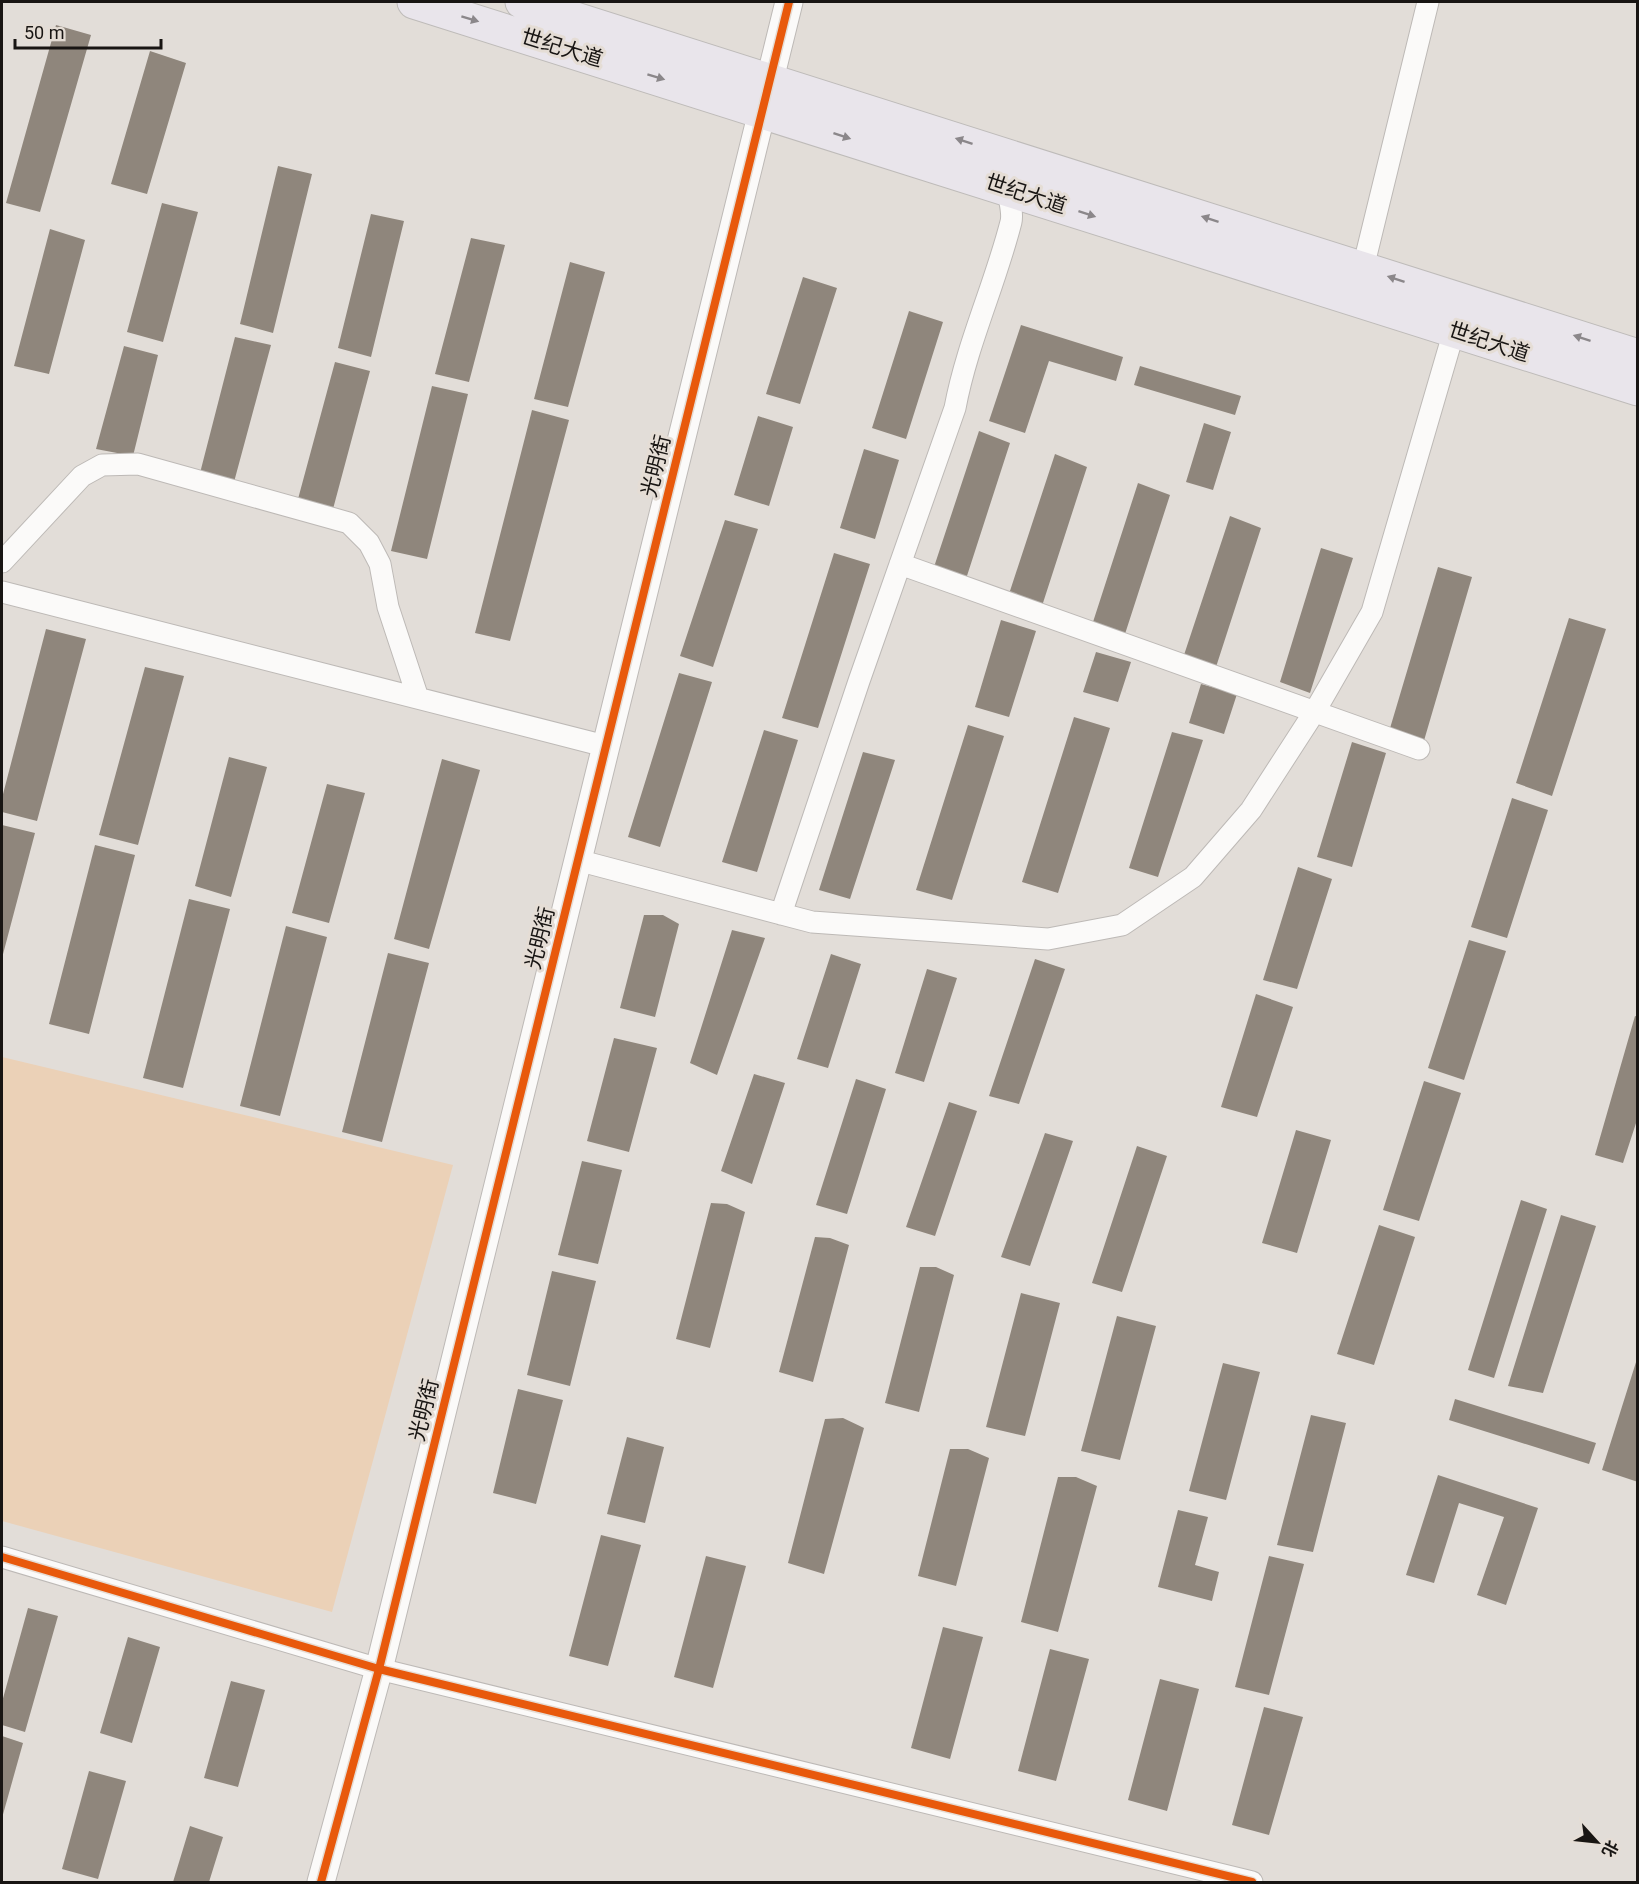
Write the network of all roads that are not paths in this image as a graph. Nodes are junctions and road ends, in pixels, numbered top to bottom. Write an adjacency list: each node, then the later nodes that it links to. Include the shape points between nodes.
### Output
1 (414, 2): 5 (main road, 世纪大道, one-way to 5)
2 (522, 2): 5 (main road, 世纪大道)
3 (789, 2): 5 (street, 光明街)
4 (1428, 2): 8 (street)
5 (766, 95): 6 (main road, 世纪大道, one-way to 5); 7 (main road, 世纪大道, one-way to 7); 17 (street, 光明街)
6 (1012, 156): 7 (street); 8 (main road, 世纪大道, one-way to 6)
7 (1007, 188): 9 (main road, 世纪大道, one-way to 9); 13 (street, via 1012,219 955,408)
8 (1363, 268): 10 (main road, 世纪大道, one-way to 8)
9 (1454, 330): 11 (main road, 世纪大道); 16 (street, via 1372,612)
10 (1638, 356)
11 (1638, 389)
12 (2, 562): 15 (street, via 82,476 102,465 138,465 349,524 369,543 380,564 388,607)
13 (900, 564): 16 (street); 20 (street)
14 (2, 592): 15 (street)
15 (418, 698): 17 (street)
16 (1315, 711): 18 (street); 20 (street, via 1251,810 1193,877 1122,925 1048,939 812,922)
17 (605, 746): 19 (street, 光明街)
18 (1419, 749)
19 (577, 860): 20 (street); 22 (street, 光明街)
20 (781, 914)
21 (2, 1557): 22 (street)
22 (379, 1669): 23 (street, 光明街); 24 (street)
23 (321, 1882)
24 (1252, 1882)

